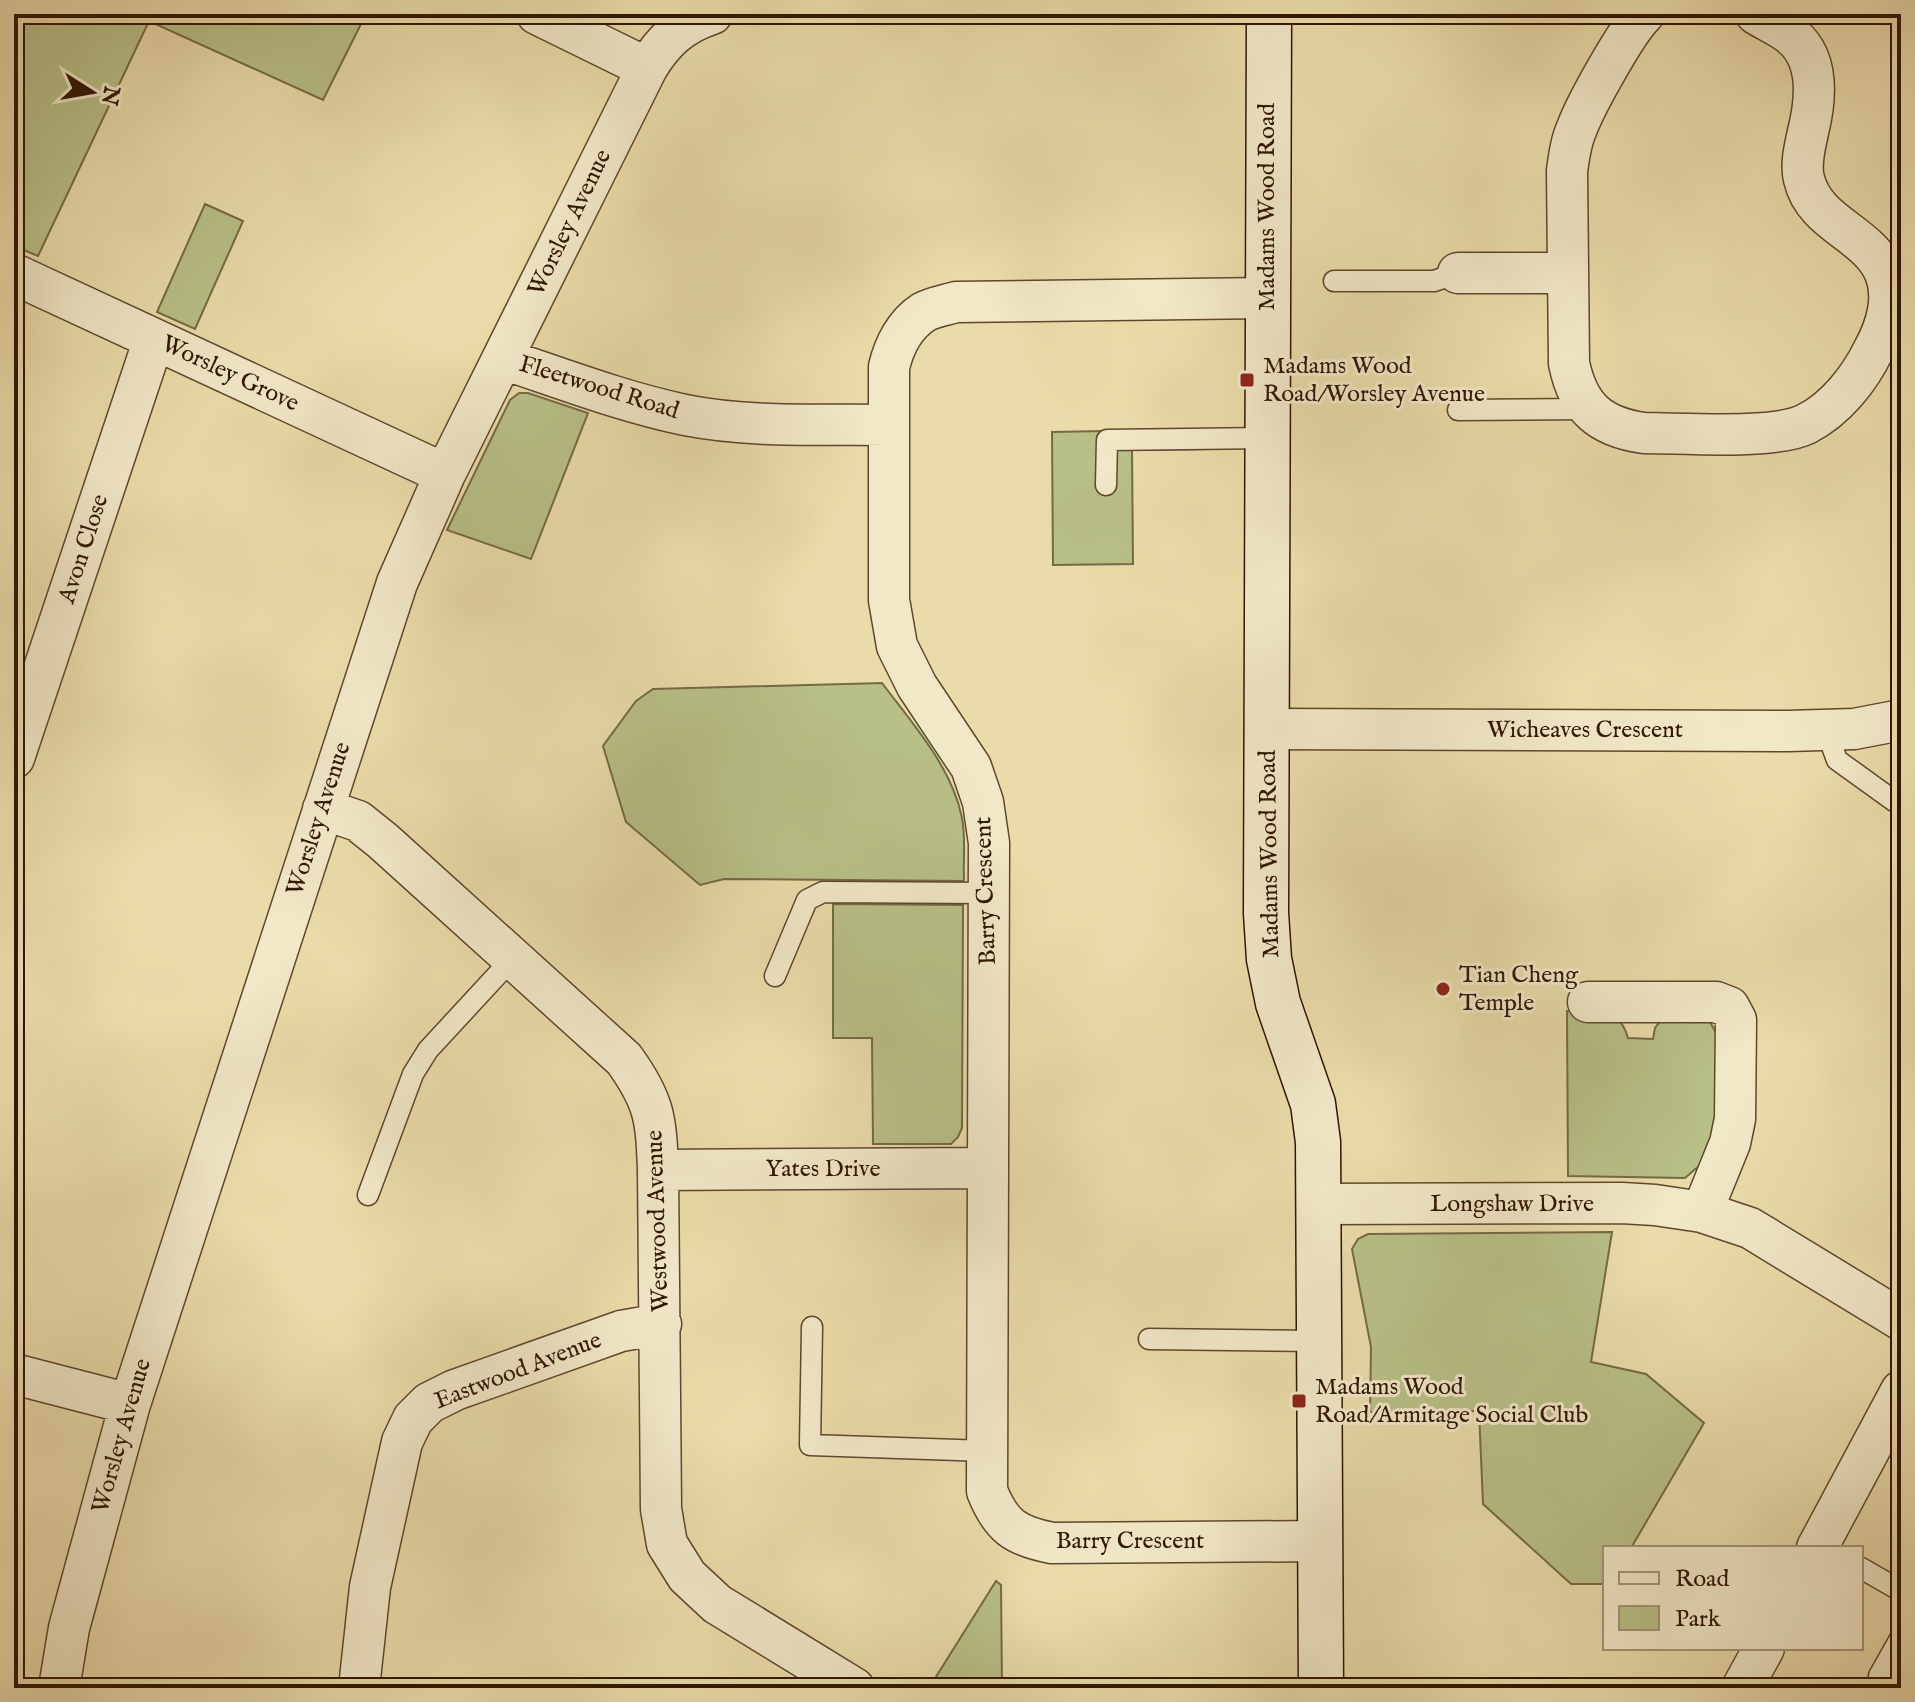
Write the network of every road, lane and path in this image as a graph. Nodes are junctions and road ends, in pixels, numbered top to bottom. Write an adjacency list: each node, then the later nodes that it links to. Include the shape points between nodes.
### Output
1 (537, 14): 7 (street)
2 (712, 14): 7 (street, Worsley Avenue, via 670,37)
3 (1269, 14): 13 (street, Madams Wood Road)
4 (1644, 14): 9 (street, via 1577,126 1570,148)
5 (1756, 14): 6 (street)
6 (1800, 25): 12 (street, via 1814,85 1803,154 1810,197 1877,259)
7 (647, 68): 15 (street, Worsley Avenue)
8 (1458, 273): 9 (street); 11 (lane, via 1434,281)
9 (1567, 273): 16 (street, via 1569,363)
10 (14, 274): 14 (street, Worsley Grove)
11 (1334, 281)
12 (1895, 290): 16 (street, via 1867,363 1840,398 1804,425 1781,432 1644,433 1603,423)
13 (1267, 298): 18 (street, Barry Crescent, via 956,302 925,312 893,348); 19 (street, Madams Wood Road)
14 (154, 339): 20 (street, Worsley Grove); 25 (street, Avon Close)
15 (503, 359): 18 (street, Fleetwood Road, via 686,415 768,424); 20 (street, Worsley Avenue)
16 (1589, 409): 17 (lane)
17 (1458, 410)
18 (887, 425): 28 (street, Barry Crescent, via 889,600 897,646 971,767 989,843)
19 (1267, 438): 21 (lane, via 1107,440); 23 (street, Madams Wood Road)
20 (445, 474): 27 (street, Worsley Avenue, via 382,623)
21 (1106, 485)
22 (1901, 720): 24 (street, Wicheaves Crescent)
23 (1268, 729): 24 (street, Wicheaves Crescent); 35 (street, Madams Wood Road, via 1269,959 1278,1003 1313,1104)
24 (1826, 730): 26 (lane, via 1837,760 1894,801)
25 (14, 758)
26 (1901, 792)
27 (323, 809): 29 (street, Westwood Avenue, via 358,821); 44 (street, Worsley Avenue)
28 (989, 893): 30 (lane, via 823,892 807,900); 32 (street, Barry Crescent)
29 (512, 959): 33 (street, Westwood Avenue, via 624,1059 644,1087 656,1124); 34 (lane, via 428,1050 413,1074)
30 (775, 976)
31 (1588, 1002): 36 (street, via 1641,1014 1716,1002 1729,1007 1736,1020 1735,1119)
32 (987, 1168): 33 (street, Yates Drive); 45 (street, Barry Crescent)
33 (658, 1170): 38 (street, Westwood Avenue)
34 (368, 1195)
35 (1321, 1204): 36 (street, Longshaw Drive, via 1622,1203); 41 (street, Madams Wood Road)
36 (1702, 1212): 37 (street, Longshaw Drive, via 1750,1228)
37 (1901, 1320)
38 (661, 1324): 54 (street, Eastwood Avenue, via 621,1331 455,1390 429,1403 413,1419 402,1442 370,1587); 55 (street, Westwood Avenue, via 661,1509 667,1544 687,1576 717,1604)
39 (812, 1327): 45 (lane, via 810,1445)
40 (1149, 1339): 41 (lane)
41 (1320, 1341): 46 (street, Madams Wood Road)
42 (14, 1374): 44 (street)
43 (1901, 1391): 47 (street)
44 (130, 1404): 53 (street, Worsley Avenue, via 80,1583)
45 (987, 1451): 46 (street, Barry Crescent, via 987,1491 995,1511 1030,1539)
46 (1321, 1541): 56 (street, Madams Wood Road)
47 (1822, 1546)
48 (1863, 1569): 49 (lane)
49 (1901, 1591)
50 (1901, 1637): 52 (lane)
51 (1763, 1650): 57 (street)
52 (1879, 1676)
53 (59, 1688)
54 (359, 1688)
55 (854, 1688)
56 (1321, 1688)
57 (1742, 1688)

